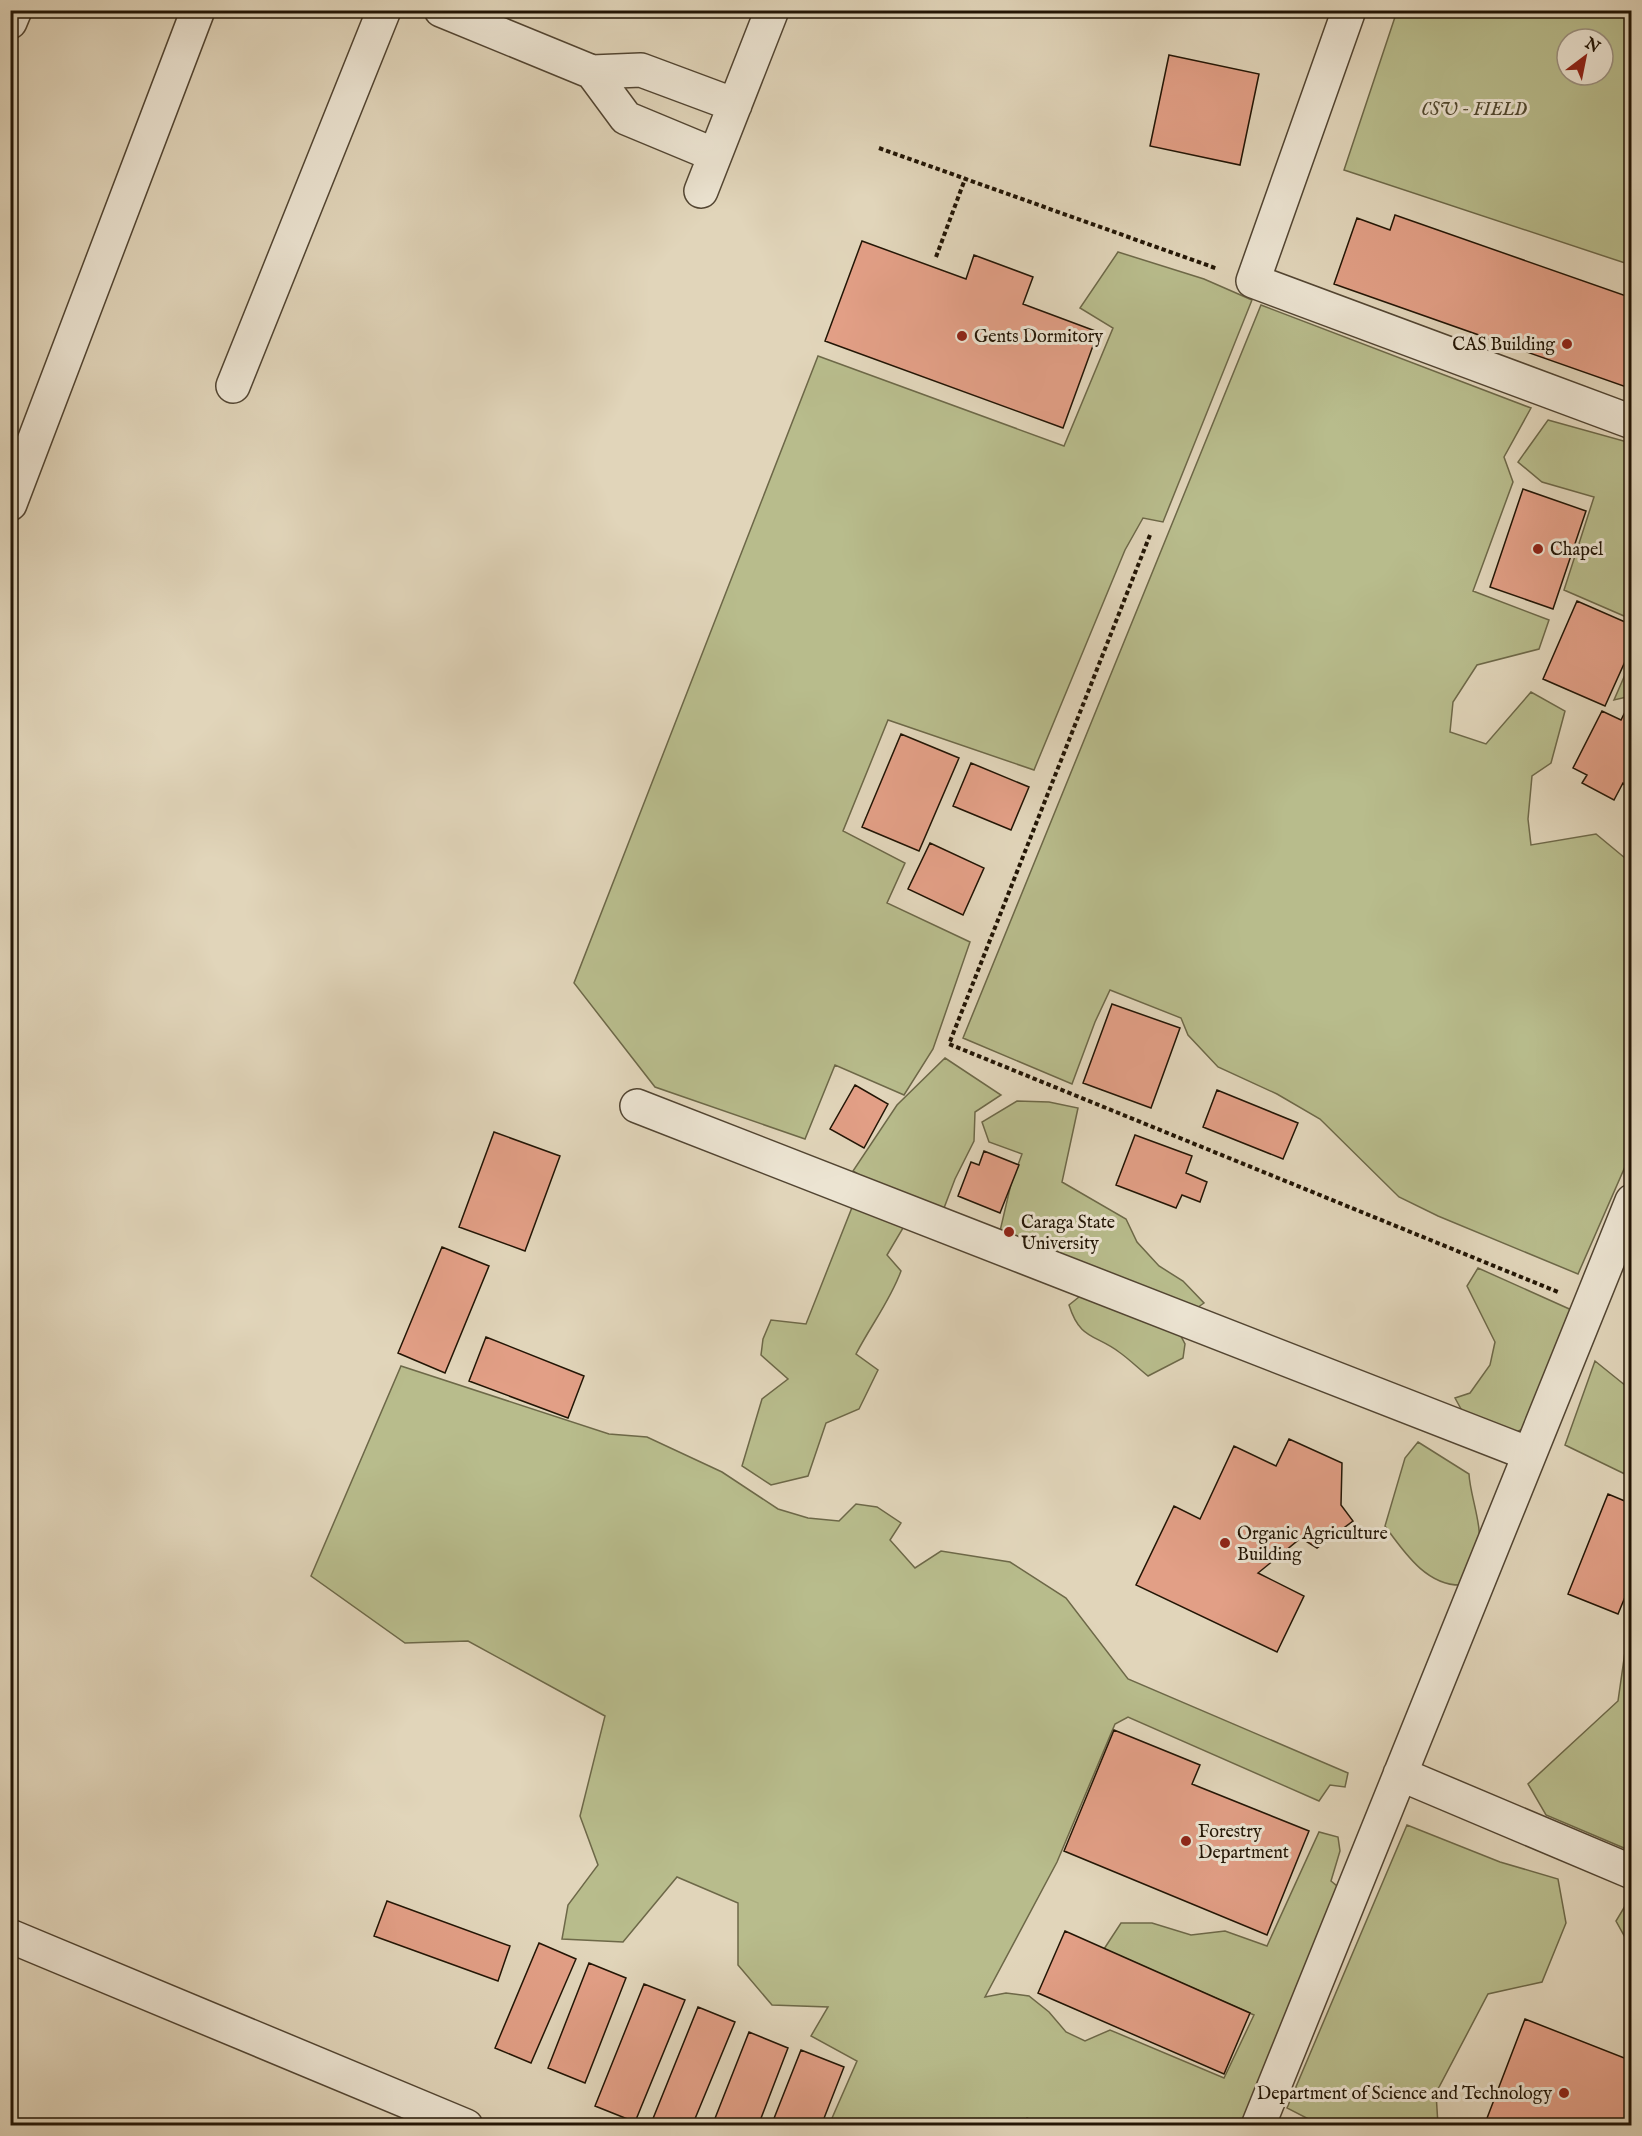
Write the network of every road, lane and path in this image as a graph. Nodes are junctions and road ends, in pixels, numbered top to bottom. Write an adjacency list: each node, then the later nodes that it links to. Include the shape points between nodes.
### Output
1 (15, 10): 7 (street)
2 (198, 10): 18 (street)
3 (384, 10): 16 (street)
4 (441, 10): 8 (street)
5 (772, 10): 9 (street)
6 (1349, 10): 15 (street)
7 (10, 22)
8 (592, 72): 9 (street, via 641,70); 11 (street, via 626,118)
9 (735, 105): 11 (street)
10 (879, 148): 12 (path)
11 (715, 155): 13 (street)
12 (965, 178): 14 (path); 15 (path)
13 (701, 191)
14 (936, 257)
15 (1253, 281): 17 (street)
16 (233, 386)
17 (1632, 422)
18 (10, 504)
19 (1150, 535): 22 (path, via 949,1044)
20 (637, 1106): 23 (street)
21 (1632, 1200): 22 (street)
22 (1589, 1304): 23 (street)
23 (1529, 1454): 24 (street)
24 (1400, 1774): 25 (street); 28 (street)
25 (1632, 1872)
26 (10, 1936): 27 (street)
27 (466, 2126)
28 (1258, 2126)

